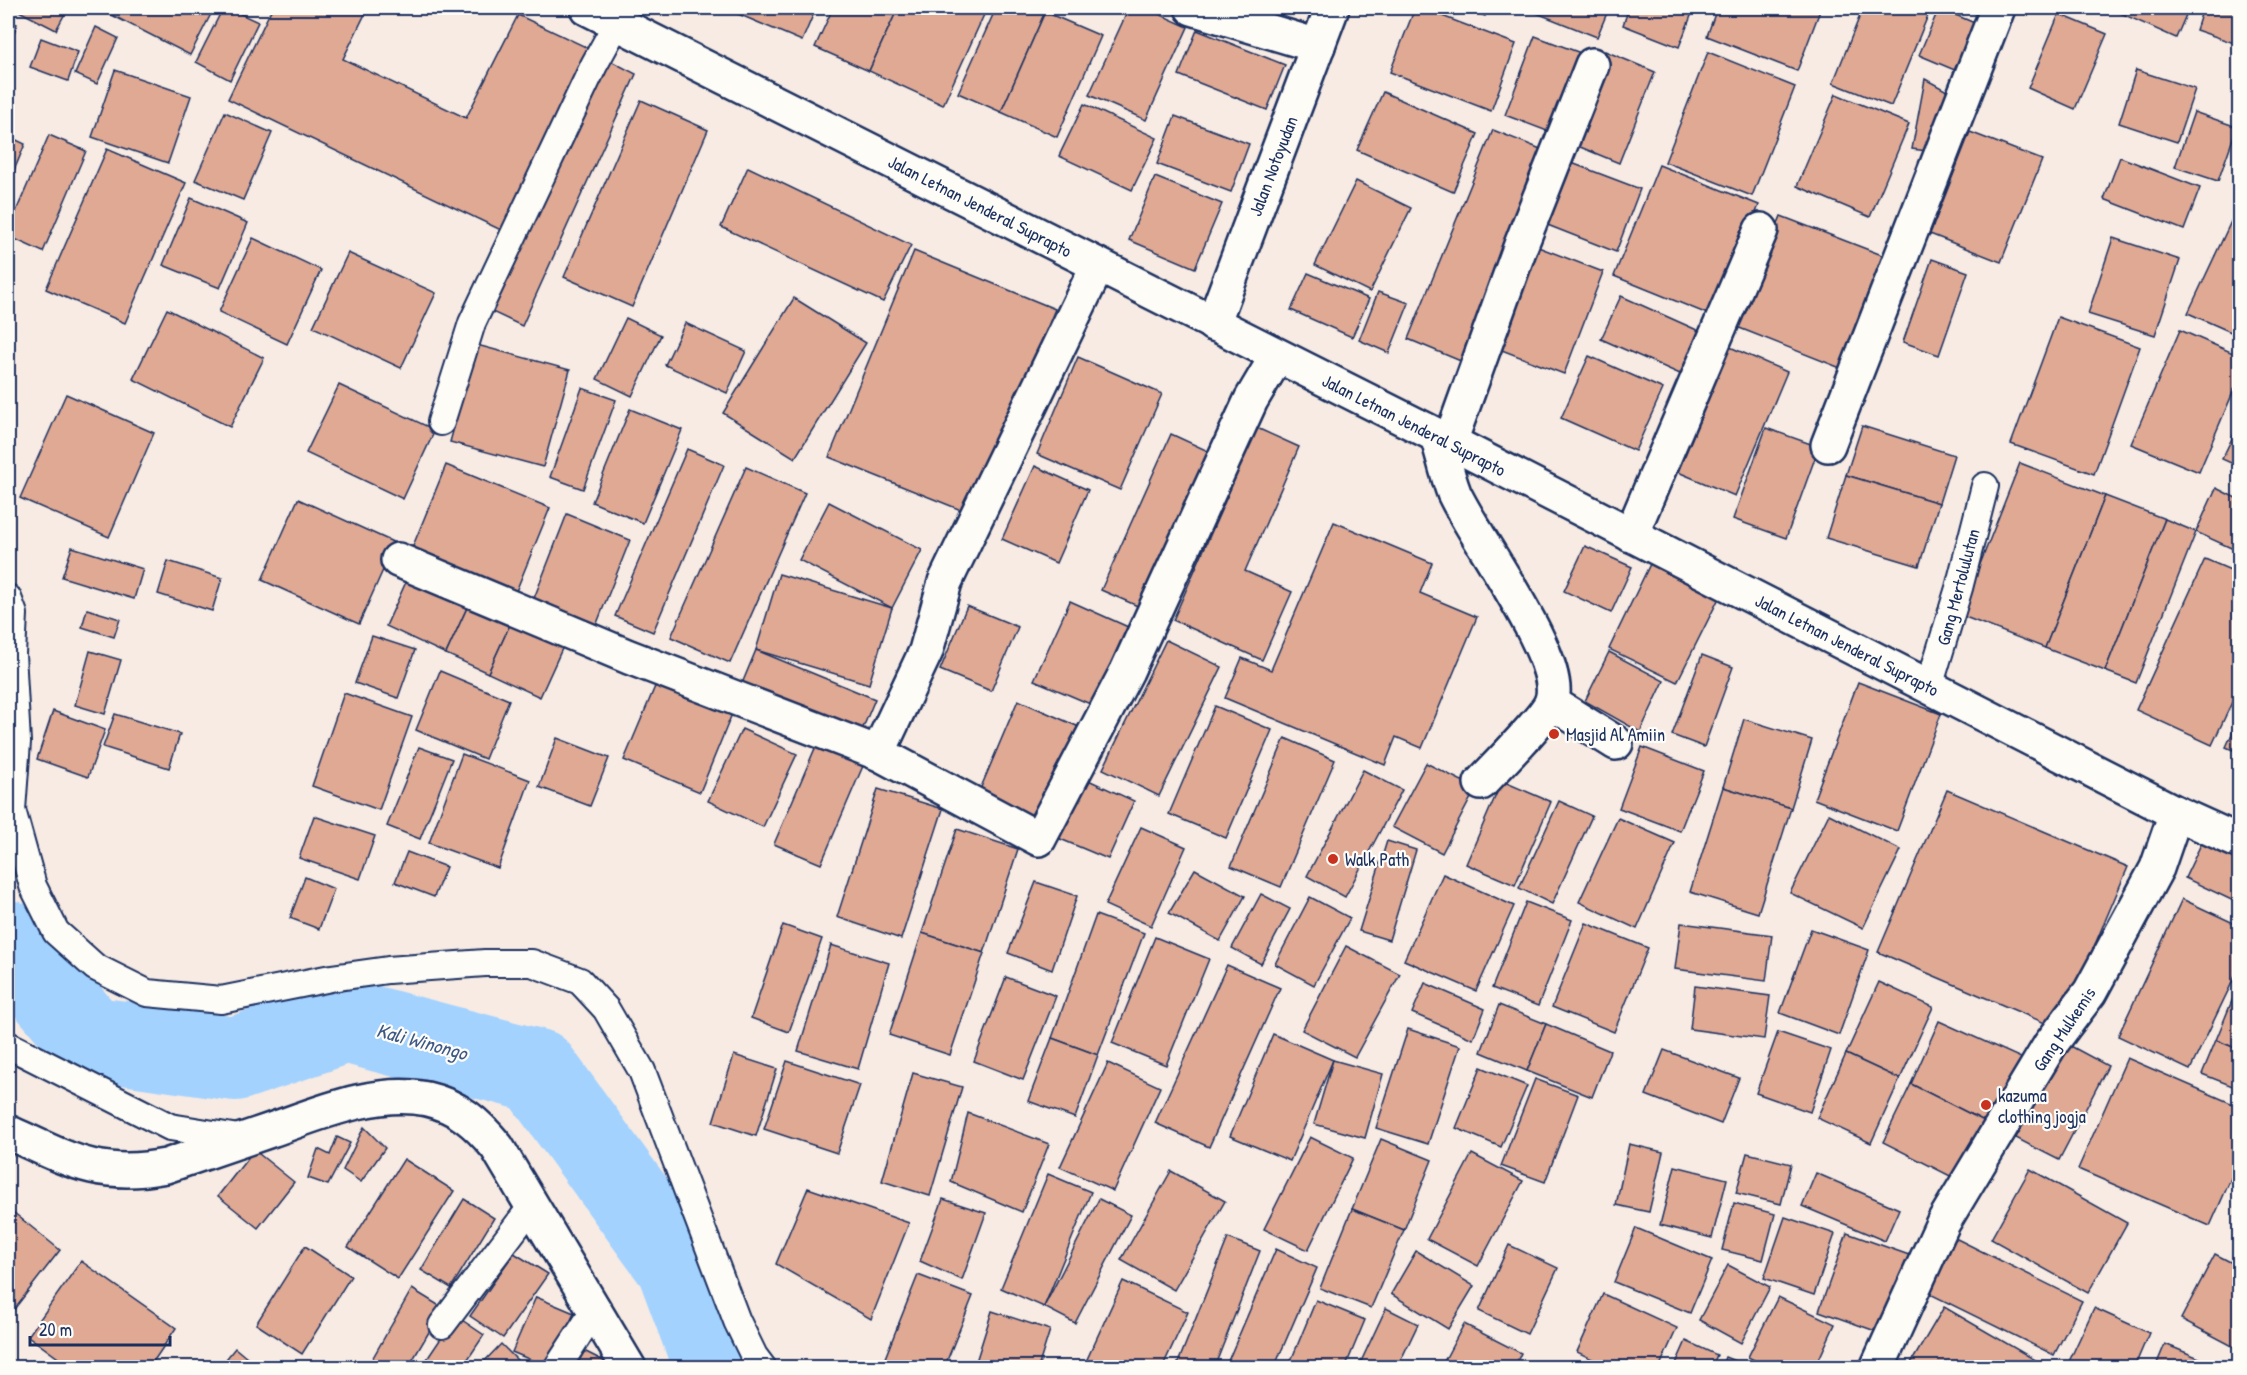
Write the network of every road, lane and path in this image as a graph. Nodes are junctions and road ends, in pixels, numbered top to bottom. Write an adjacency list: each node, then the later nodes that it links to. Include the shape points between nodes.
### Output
1 (587, 8): 5 (street, Jalan Letnan Jenderal Suprapto)
2 (1192, 8): 6 (street)
3 (1332, 8): 6 (street, Jalan Notoyudan)
4 (1998, 8): 14 (street)
5 (616, 23): 9 (street, Jalan Letnan Jenderal Suprapto); 12 (lane, via 472,323)
6 (1317, 46): 10 (street, Jalan Notoyudan)
7 (1592, 65): 13 (street)
8 (1761, 230): 16 (street)
9 (1098, 265): 10 (street, Jalan Letnan Jenderal Suprapto); 22 (street, via 945,582 926,651)
10 (1213, 324): 11 (street, Jalan Letnan Jenderal Suprapto)
11 (1277, 356): 13 (street, Jalan Letnan Jenderal Suprapto); 22 (street, via 1251,400 1127,671 1039,839)
12 (441, 422)
13 (1443, 439): 16 (street, Jalan Letnan Jenderal Suprapto); 20 (street, via 1454,492 1548,662 1554,690)
14 (1828, 445)
15 (1985, 486): 19 (lane, Gang Mertolulutan)
16 (1631, 535): 19 (street, Jalan Letnan Jenderal Suprapto)
17 (398, 560): 22 (street, via 629,657)
18 (8, 598): 34 (lane, via 14,614 17,742 12,810 33,886 56,932 95,967 147,993 221,1000 388,970 485,963 532,963 580,981 606,1009 642,1071 737,1321)
19 (1929, 687): 24 (street, Jalan Letnan Jenderal Suprapto)
20 (1552, 703): 21 (street); 23 (street)
21 (1616, 743)
22 (878, 753)
23 (1481, 783)
24 (2176, 813): 25 (street, Jalan Letnan Jenderal Suprapto); 35 (street, Gang Mulkemis, via 2157,868 2090,992 2050,1045 1943,1223)
25 (2240, 842)
26 (8, 1045): 28 (lane, via 170,1127)
27 (8, 1132): 28 (street, via 70,1161 118,1172 166,1166)
28 (245, 1139): 29 (street, via 379,1097 426,1099 470,1118 484,1131)
29 (532, 1206): 30 (street); 31 (lane)
30 (594, 1311): 32 (lane); 33 (street)
31 (442, 1325)
32 (556, 1368)
33 (628, 1368)
34 (763, 1368)
35 (1877, 1368)

